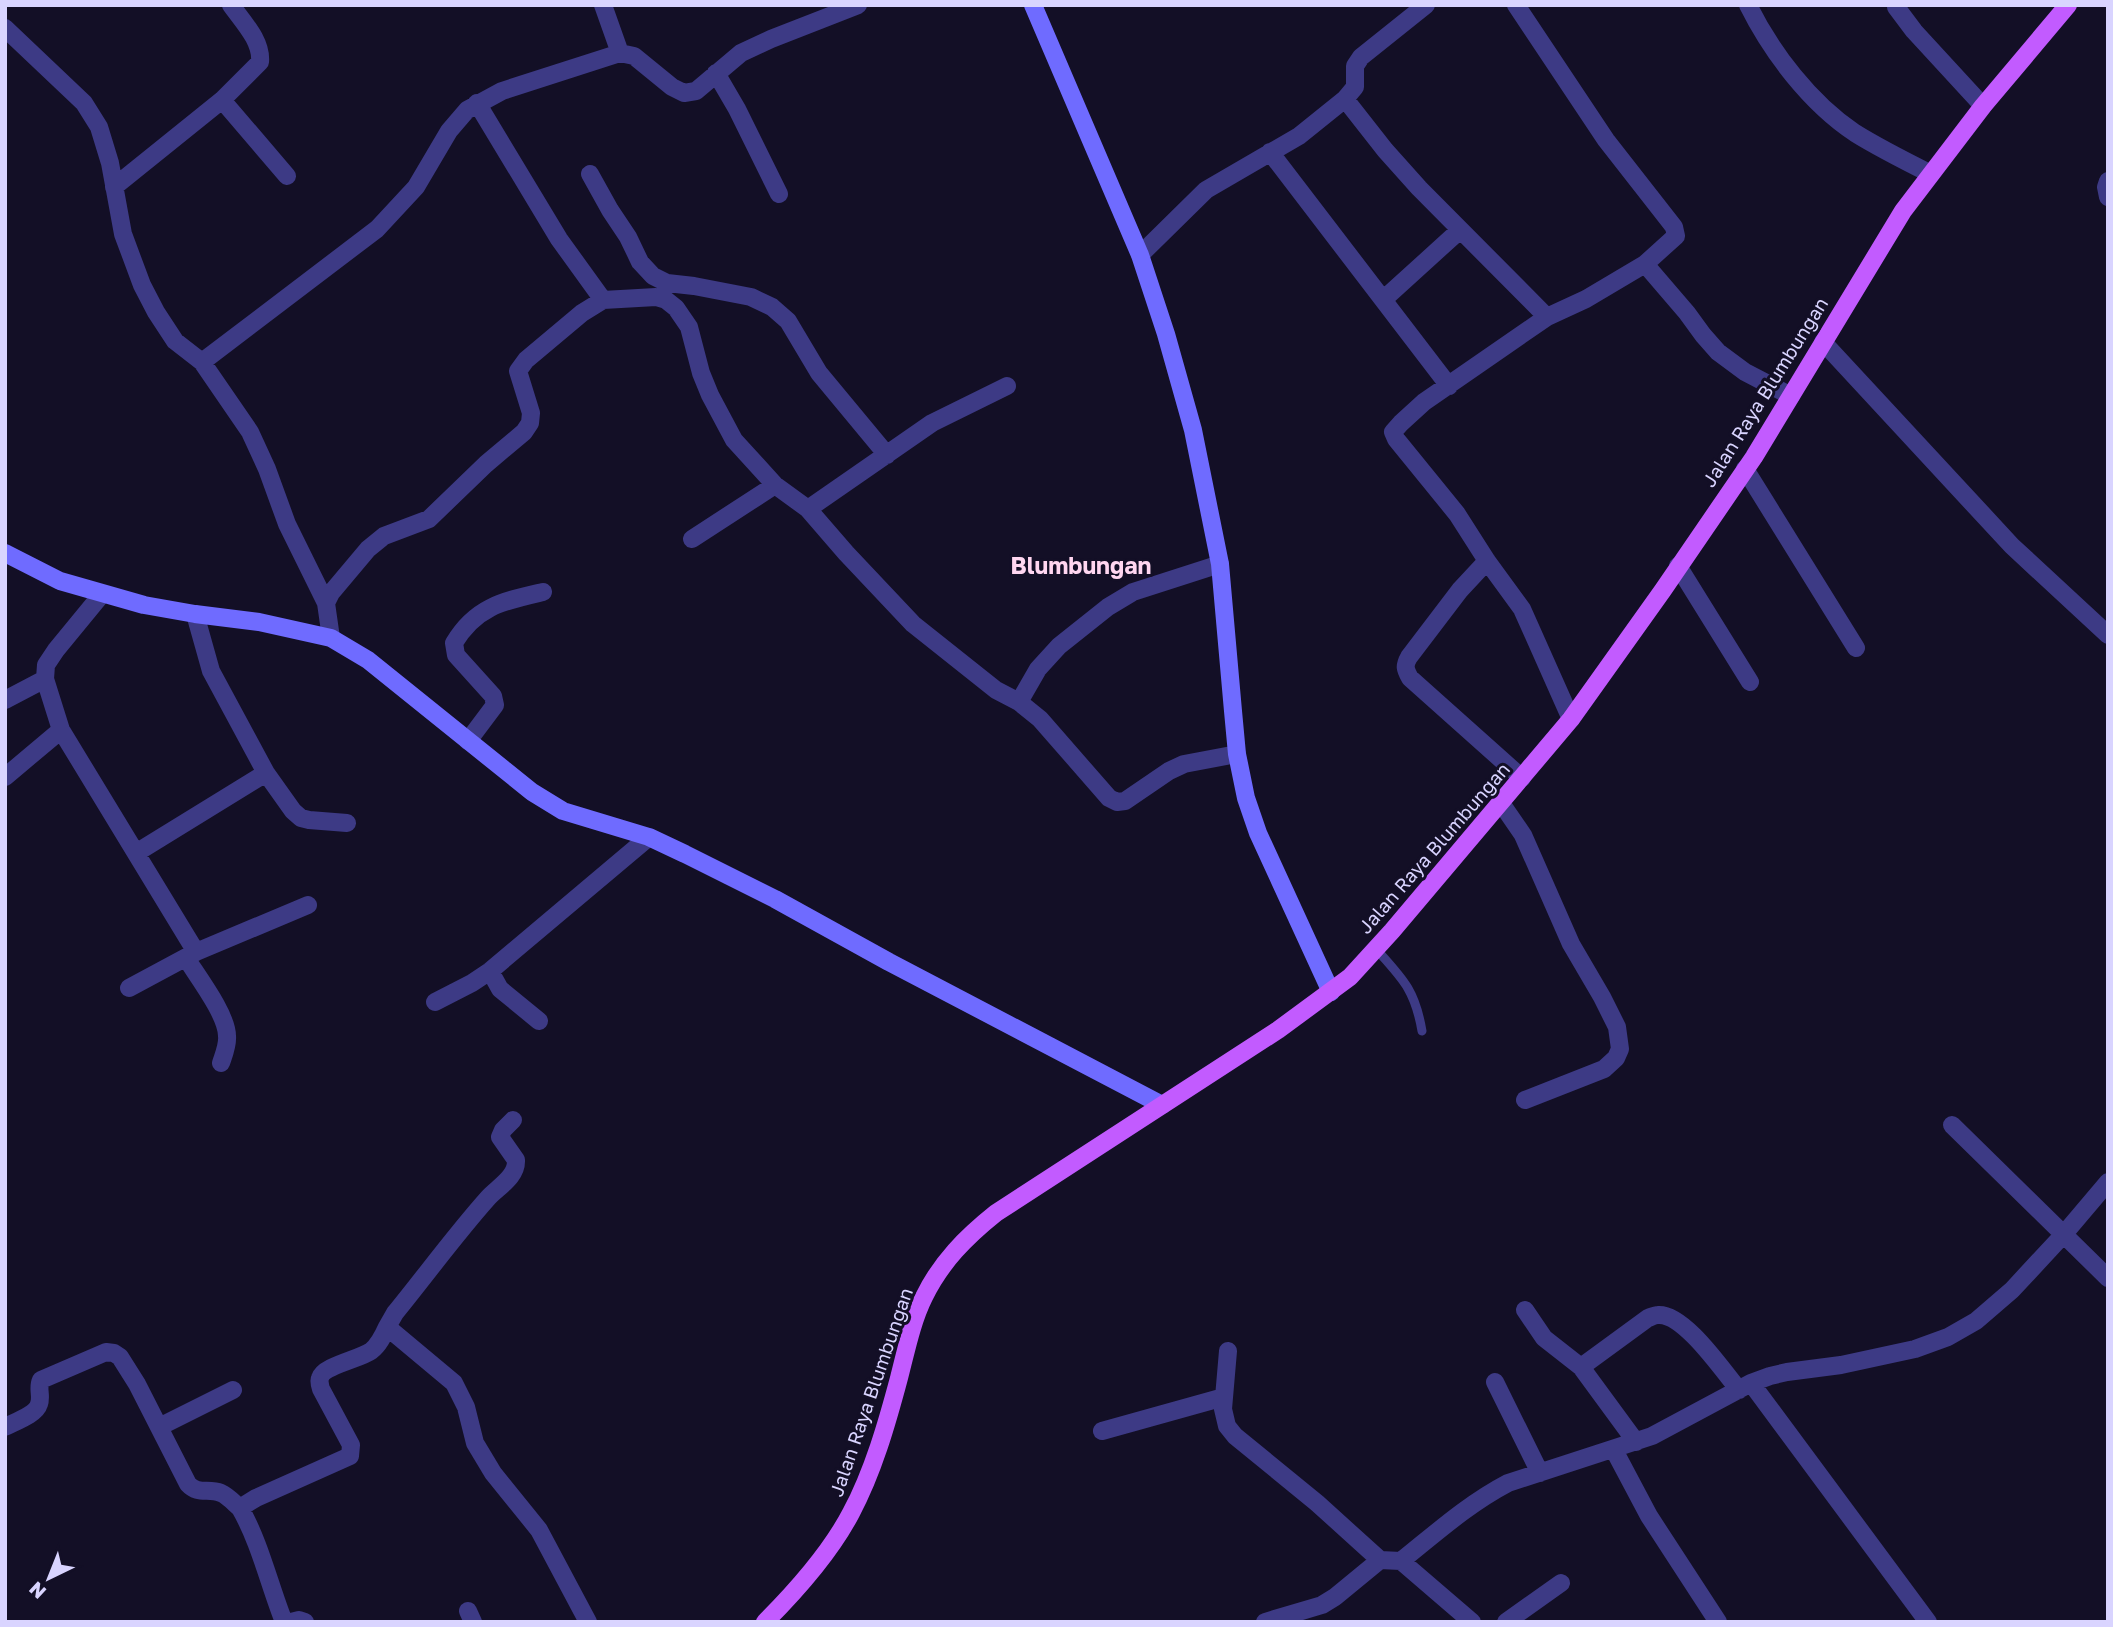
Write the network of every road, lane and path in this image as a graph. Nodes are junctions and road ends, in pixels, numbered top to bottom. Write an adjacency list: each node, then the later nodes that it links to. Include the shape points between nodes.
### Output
1 (231, 5): 14 (street, via 261,53 260,62)
2 (603, 5): 11 (street)
3 (858, 5): 12 (street, via 741,53)
4 (1032, 5): 26 (street)
5 (1426, 5): 13 (street, via 1360,57 1354,66 1355,87)
6 (1516, 5): 27 (street, via 1606,140 1676,232 1675,240)
7 (1748, 5): 19 (street, via 1773,51 1833,116)
8 (2068, 5): 16 (main road, Jalan Raya Blumbungan)
9 (1896, 8): 16 (street)
10 (6, 31): 22 (street, via 84,103 99,127)
11 (620, 53): 12 (street, via 634,56 684,93 696,91); 15 (street)
12 (716, 73): 23 (street)
13 (1345, 99): 17 (street); 25 (street, via 1385,150)
14 (222, 100): 20 (street); 22 (street)
15 (477, 103): 29 (street, via 559,239); 32 (street, via 459,117 416,187 377,229)
16 (1983, 106): 19 (main road, Jalan Raya Blumbungan)
17 (1270, 152): 26 (street, via 1206,190); 28 (street)
18 (590, 174): 36 (street, via 653,276 667,283 751,297 772,307 788,321 819,373)
19 (1931, 174): 31 (main road, Jalan Raya Blumbungan, via 1903,211)
20 (287, 176)
21 (2108, 181): 24 (street)
22 (114, 187): 32 (street, via 123,234 142,285 175,341)
23 (779, 194)
24 (2108, 197)
25 (1460, 230): 28 (street); 30 (street)
26 (1140, 254): 43 (street, via 1193,430)
27 (1645, 264): 30 (street); 35 (street, via 1718,352)
28 (1384, 299): 34 (street)
29 (603, 300): 38 (street, via 656,297 676,309 689,327 701,373 734,440); 47 (street, via 520,366 518,376 531,413 530,423 516,441 429,519 384,536 368,549)
30 (1547, 317): 34 (street)
31 (1823, 342): 35 (main road, Jalan Raya Blumbungan); 49 (street, via 2012,546)
32 (202, 362): 47 (street, via 250,432 287,524)
33 (1007, 386): 36 (street, via 949,414)
34 (1449, 386): 42 (street, via 1424,402 1394,435 1457,514)
35 (1791, 396): 37 (main road, Jalan Raya Blumbungan)
36 (887, 455): 39 (street)
37 (1745, 469): 44 (main road, Jalan Raya Blumbungan); 51 (street)
38 (775, 485): 39 (street); 40 (street)
39 (808, 509): 55 (street, via 913,624 996,690)
40 (692, 539)
41 (5, 553): 46 (street, via 60,581)
42 (1487, 561): 56 (street, via 1522,609); 62 (street, via 1409,657 1405,669)
43 (1220, 564): 55 (street, via 1133,592 1108,607 1059,646 1038,669); 59 (street)
44 (1678, 566): 53 (street); 56 (main road, Jalan Raya Blumbungan)
45 (543, 592): 58 (street, via 500,601 482,611 454,643 456,655 493,696 495,705)
46 (102, 594): 48 (street); 52 (street, via 56,650 46,665)
47 (326, 603): 50 (street)
48 (195, 614): 50 (street); 60 (street, via 211,671)
49 (2104, 624)
50 (331, 638): 58 (street, via 368,660)
51 (1856, 648)
52 (45, 679): 54 (street); 57 (street)
53 (1750, 682)
54 (5, 700)
55 (1019, 702): 59 (street, via 1117,803 1184,764)
56 (1571, 719): 62 (main road, Jalan Raya Blumbungan)
57 (61, 730): 61 (street); 66 (street)
58 (468, 741): 65 (street, via 563,811)
59 (1237, 754): 72 (street, via 1258,833)
60 (266, 773): 64 (street, via 301,818); 66 (street)
61 (5, 777)
62 (1522, 778): 63 (main road, Jalan Raya Blumbungan)
63 (1501, 803): 68 (main road, Jalan Raya Blumbungan); 77 (street, via 1523,835 1571,943 1617,1027 1620,1049 1604,1069)
64 (347, 823)
65 (649, 837): 70 (street); 78 (street)
66 (136, 853): 69 (street)
67 (308, 905): 69 (street)
68 (1376, 948): 72 (main road, Jalan Raya Blumbungan); 75 (lane, via 1404,979 1418,1007)
69 (191, 955): 71 (street); 76 (street, via 228,1033)
70 (490, 971): 73 (street); 74 (street, via 500,989)
71 (129, 988)
72 (1331, 992): 78 (main road, Jalan Raya Blumbungan)
73 (435, 1002)
74 (539, 1021)
75 (1422, 1031)
76 (221, 1063)
77 (1525, 1100)
78 (1162, 1105): 106 (main road, Jalan Raya Blumbungan, via 996,1213 949,1256 923,1298 879,1444 850,1514 826,1552)
79 (513, 1120): 85 (street, via 500,1134 516,1160 512,1175 481,1206)
80 (1952, 1125): 82 (street)
81 (2108, 1182): 82 (street)
82 (2064, 1234): 83 (street); 89 (street, via 2012,1290 1976,1321 1948,1337 1915,1349 1787,1372)
83 (2108, 1278)
84 (1525, 1310): 87 (street, via 1544,1338)
85 (387, 1327): 98 (street, via 373,1350 331,1368 319,1379 351,1445 350,1456); 105 (street, via 454,1383 475,1443 539,1530)
86 (1228, 1351): 91 (street)
87 (1581, 1367): 89 (street, via 1647,1318 1660,1314 1689,1331); 95 (street)
88 (1495, 1382): 97 (street)
89 (1745, 1387): 95 (street); 111 (street)
90 (233, 1390): 93 (street)
91 (1224, 1397): 94 (street); 99 (street, via 1223,1418 1235,1436)
92 (5, 1427): 93 (street, via 40,1404 41,1380 106,1352 120,1357)
93 (159, 1427): 98 (street, via 191,1488 220,1493)
94 (1102, 1431)
95 (1636, 1442): 96 (street)
96 (1614, 1450): 97 (street); 110 (street, via 1649,1516)
97 (1541, 1473): 100 (street, via 1508,1483 1467,1507)
98 (240, 1508): 102 (street)
99 (1380, 1560): 100 (street); 107 (street, via 1322,1605)
100 (1401, 1561): 108 (street)
101 (1562, 1583): 109 (street)
102 (284, 1622)
103 (291, 1622): 104 (street)
104 (305, 1622)
105 (588, 1622)
106 (765, 1622)
107 (1265, 1622)
108 (1472, 1622)
109 (1506, 1622)
110 (1718, 1622)
111 (1928, 1622)

